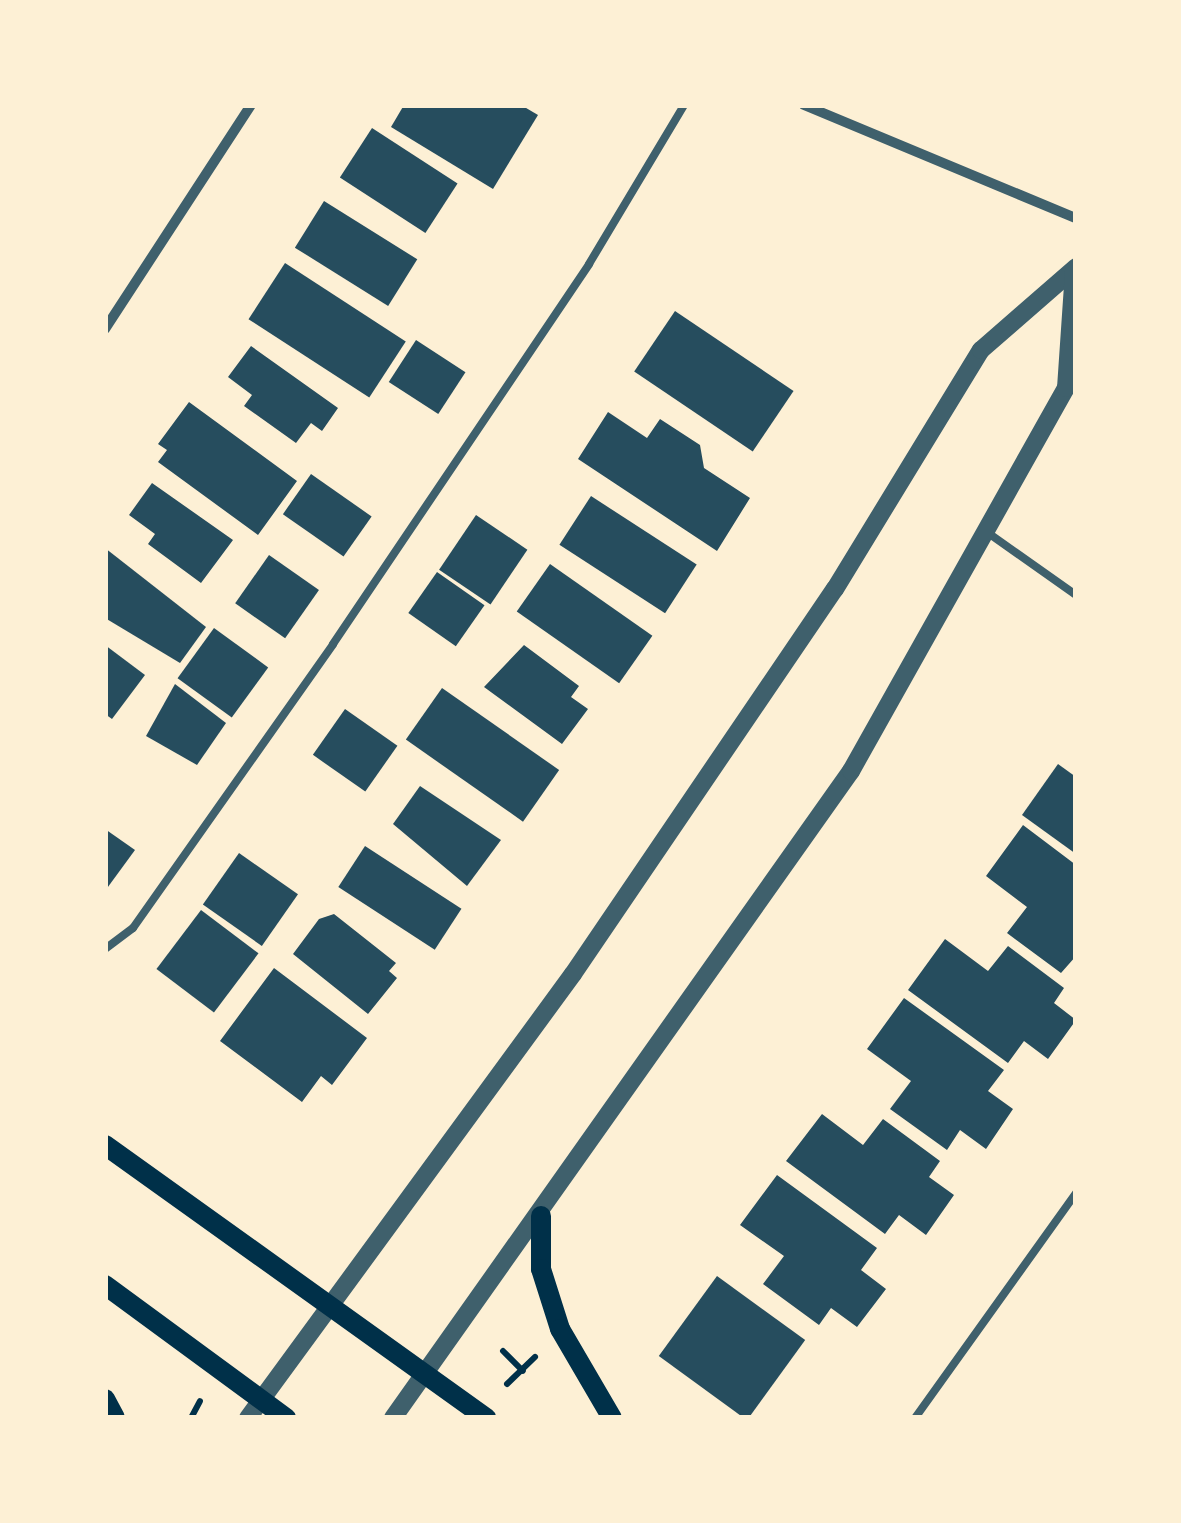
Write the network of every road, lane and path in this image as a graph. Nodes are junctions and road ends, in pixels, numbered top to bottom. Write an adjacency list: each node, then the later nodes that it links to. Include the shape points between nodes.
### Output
1 (251, 105): 6 (street)
2 (684, 105): 9 (lane, via 589,264 333,644 133,928)
3 (804, 105): 4 (street)
4 (1076, 218)
5 (1075, 269): 7 (street, via 1066,388); 14 (street, via 981,350 750,715)
6 (105, 329)
7 (991, 535): 8 (lane); 12 (street, via 851,771)
8 (1076, 595)
9 (105, 949)
10 (105, 1145): 14 (main road)
11 (1076, 1193): 30 (lane)
12 (541, 1216): 18 (street); 29 (main road, via 541,1270 560,1329)
13 (105, 1285): 22 (main road)
14 (329, 1306): 18 (main road); 22 (street)
15 (503, 1352): 17 (path)
16 (536, 1356): 17 (path)
17 (523, 1371): 19 (path)
18 (425, 1374): 27 (street); 28 (main road)
19 (507, 1384)
20 (105, 1400): 23 (main road)
21 (200, 1400): 24 (path)
22 (261, 1400): 25 (street); 26 (main road)
23 (115, 1418)
24 (191, 1418)
25 (248, 1418)
26 (286, 1418)
27 (393, 1418)
28 (486, 1418)
29 (612, 1418)
30 (915, 1418)

